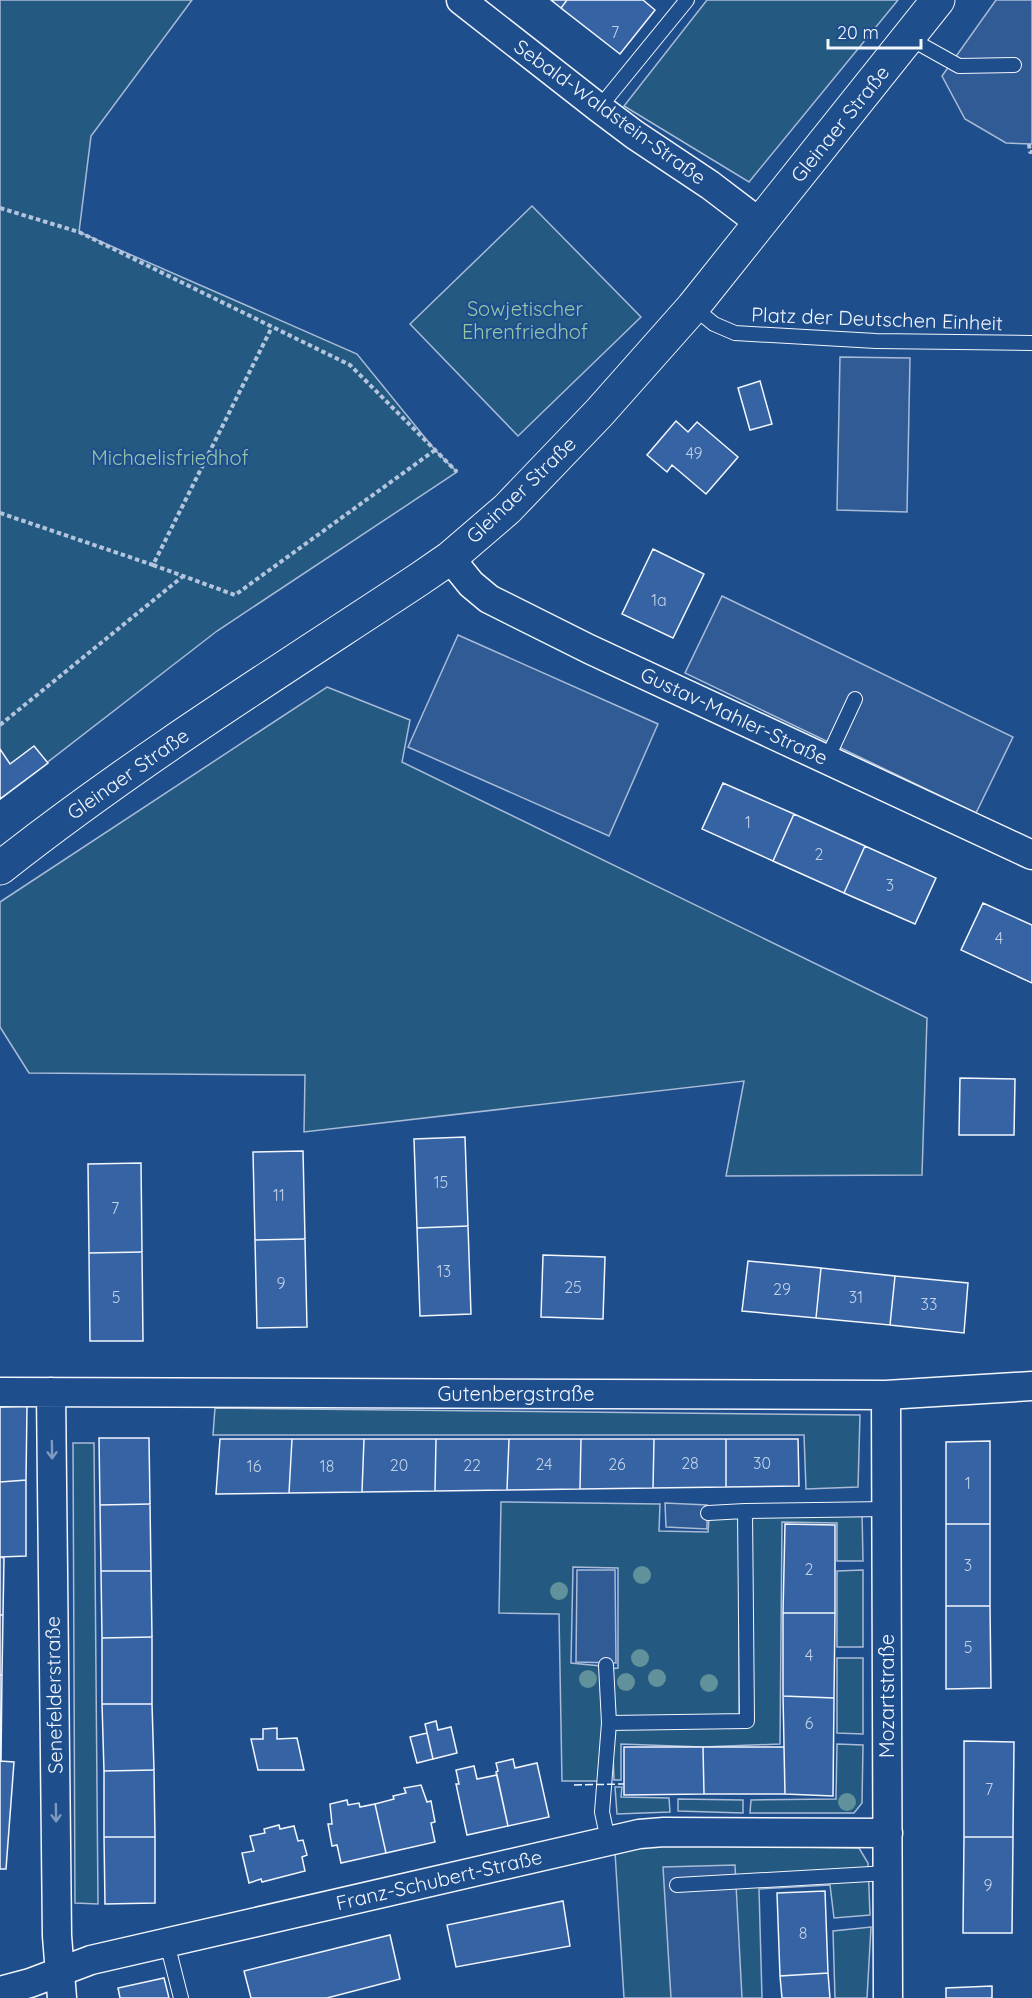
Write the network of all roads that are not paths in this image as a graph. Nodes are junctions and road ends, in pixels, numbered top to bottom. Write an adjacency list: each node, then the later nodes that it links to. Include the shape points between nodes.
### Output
1 (461, 0): 6 (street, Sebald-Waldstein-Straße)
2 (687, 0): 6 (lane)
3 (938, 0): 4 (street, Gleinaer Straße)
4 (909, 38): 5 (lane, via 959,66); 7 (street, Gleinaer Straße)
5 (1014, 65)
6 (599, 108): 7 (street, Sebald-Waldstein-Straße)
7 (760, 223): 8 (street, Gleinaer Straße)
8 (693, 307): 9 (lane, Platz der Deutschen Einheit, via 714,324 735,333 876,341); 10 (street, Gleinaer Straße, via 551,464)
9 (1032, 343)
10 (450, 558): 12 (street, Gustav-Mahler-Straße, via 489,599); 14 (street, Gleinaer Straße, via 142,763)
11 (855, 699): 12 (lane)
12 (826, 759): 13 (street, Gustav-Mahler-Straße)
13 (1032, 855)
14 (0, 868)
15 (1032, 1386): 18 (street, Gutenbergstraße)
16 (0, 1392): 17 (street, Gutenbergstraße)
17 (51, 1392): 18 (street, Gutenbergstraße); 29 (street, Senefelderstraße, one-way to 29)
18 (886, 1395): 19 (street, Mozartstraße)
19 (886, 1509): 20 (lane); 24 (street, Mozartstraße)
20 (745, 1511): 21 (lane); 23 (lane, via 747,1721)
21 (708, 1513)
22 (606, 1665): 23 (lane)
23 (609, 1723): 25 (lane, via 602,1812)
24 (888, 1833): 25 (street, Franz-Schubert-Straße, via 664,1832); 26 (street, Mozartstraße)
25 (608, 1840): 28 (street, Franz-Schubert-Straße)
26 (888, 1873): 27 (lane); 32 (street, Mozartstraße)
27 (676, 1885)
28 (168, 1943): 29 (street, Franz-Schubert-Straße, via 91,1960); 31 (lane)
29 (60, 1985): 30 (street, Franz-Schubert-Straße, via 30,1983)
30 (0, 1991)
31 (181, 1998)
32 (888, 1998)

